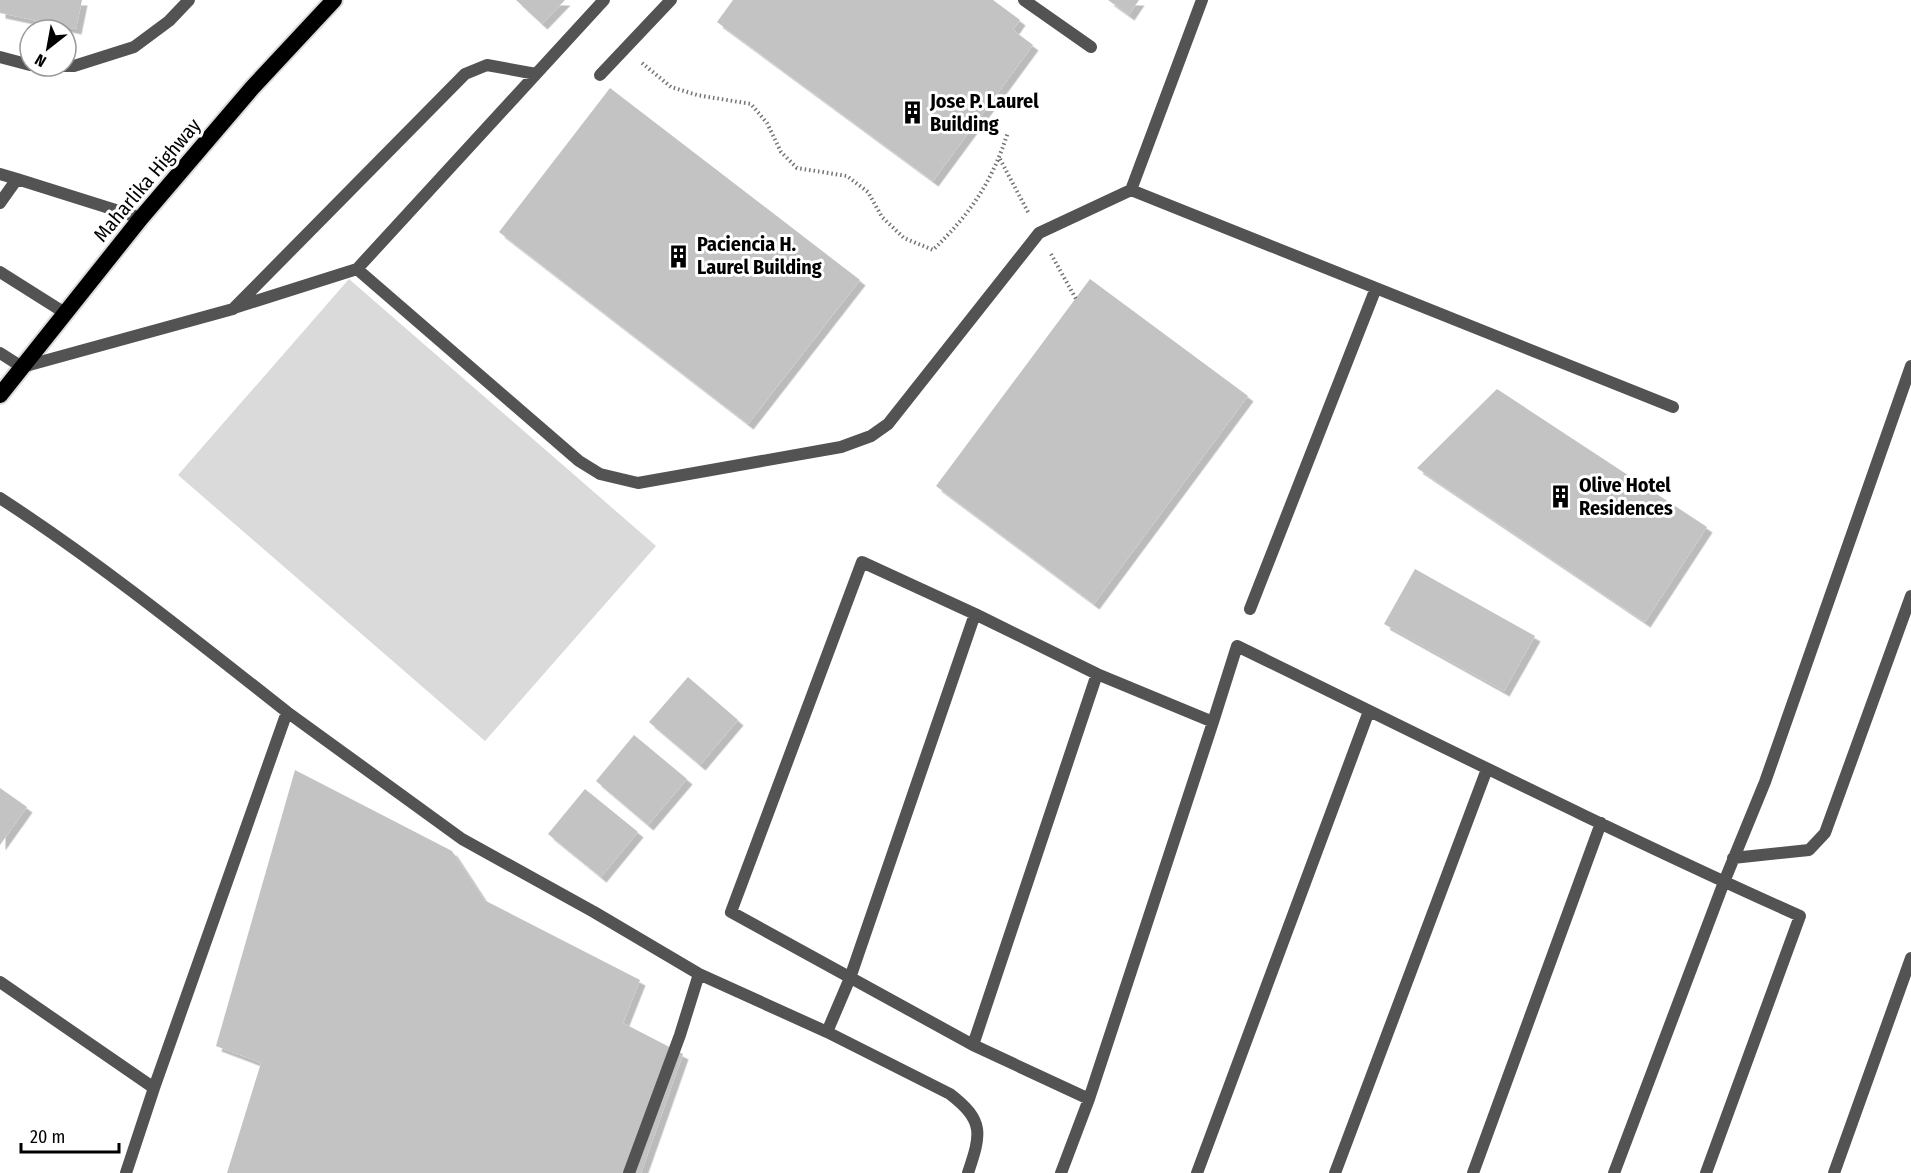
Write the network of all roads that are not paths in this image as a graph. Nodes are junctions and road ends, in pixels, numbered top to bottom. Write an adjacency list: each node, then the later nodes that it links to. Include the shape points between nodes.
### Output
1 (189, 0): 10 (street, via 134,47)
2 (334, 0): 17 (highway, Maharlika Highway, via 252,88)
3 (604, 0): 11 (street)
4 (671, 0): 12 (street)
5 (1024, 0): 7 (street)
6 (1202, 0): 15 (street)
7 (1091, 47)
8 (0, 57): 9 (street)
9 (18, 61)
10 (78, 65)
11 (536, 74): 18 (street); 21 (street, via 487,65 465,74)
12 (600, 75)
13 (0, 174): 14 (street)
14 (17, 179): 16 (street); 17 (street)
15 (1131, 190): 18 (street, via 1039,233 888,424 871,436 841,447 638,483 600,474 579,461); 20 (street)
16 (0, 203)
17 (141, 218): 22 (highway, Maharlika Highway)
18 (357, 269): 21 (street)
19 (0, 272): 22 (street)
20 (1376, 288): 27 (street); 30 (street)
21 (233, 309): 25 (street)
22 (64, 313): 25 (highway, Maharlika Highway)
23 (0, 354): 25 (street)
24 (1911, 366): 38 (street, via 1765,782)
25 (22, 368): 26 (highway, Maharlika Highway)
26 (0, 394)
27 (1673, 407)
28 (0, 498): 34 (street, via 60,537)
29 (1911, 596): 38 (street, via 1825,833 1809,850)
30 (1250, 609)
31 (975, 614): 32 (street); 42 (street); 42 (street, via 862,562 731,912)
32 (1097, 674): 35 (street); 45 (street)
33 (1369, 711): 35 (street, via 1237,646); 36 (street); 52 (street)
34 (287, 712): 41 (street, via 462,839); 46 (street)
35 (1213, 722): 47 (street)
36 (1487, 769): 37 (street); 53 (street)
37 (1601, 823): 39 (street); 54 (street)
38 (1733, 858): 39 (street)
39 (1724, 882): 55 (street); 56 (street, via 1800,916)
40 (1911, 958): 57 (street)
41 (699, 974): 44 (street); 49 (street)
42 (850, 978): 44 (street); 45 (street)
43 (0, 982): 46 (street)
44 (827, 1032): 50 (street, via 950,1094 966,1107 978,1124 977,1146)
45 (974, 1045): 47 (street)
46 (154, 1088): 48 (street)
47 (1089, 1099): 51 (street)
48 (126, 1173)
49 (629, 1173)
50 (968, 1173)
51 (1061, 1173)
52 (1197, 1173)
53 (1335, 1173)
54 (1473, 1173)
55 (1614, 1173)
56 (1706, 1173)
57 (1834, 1173)

